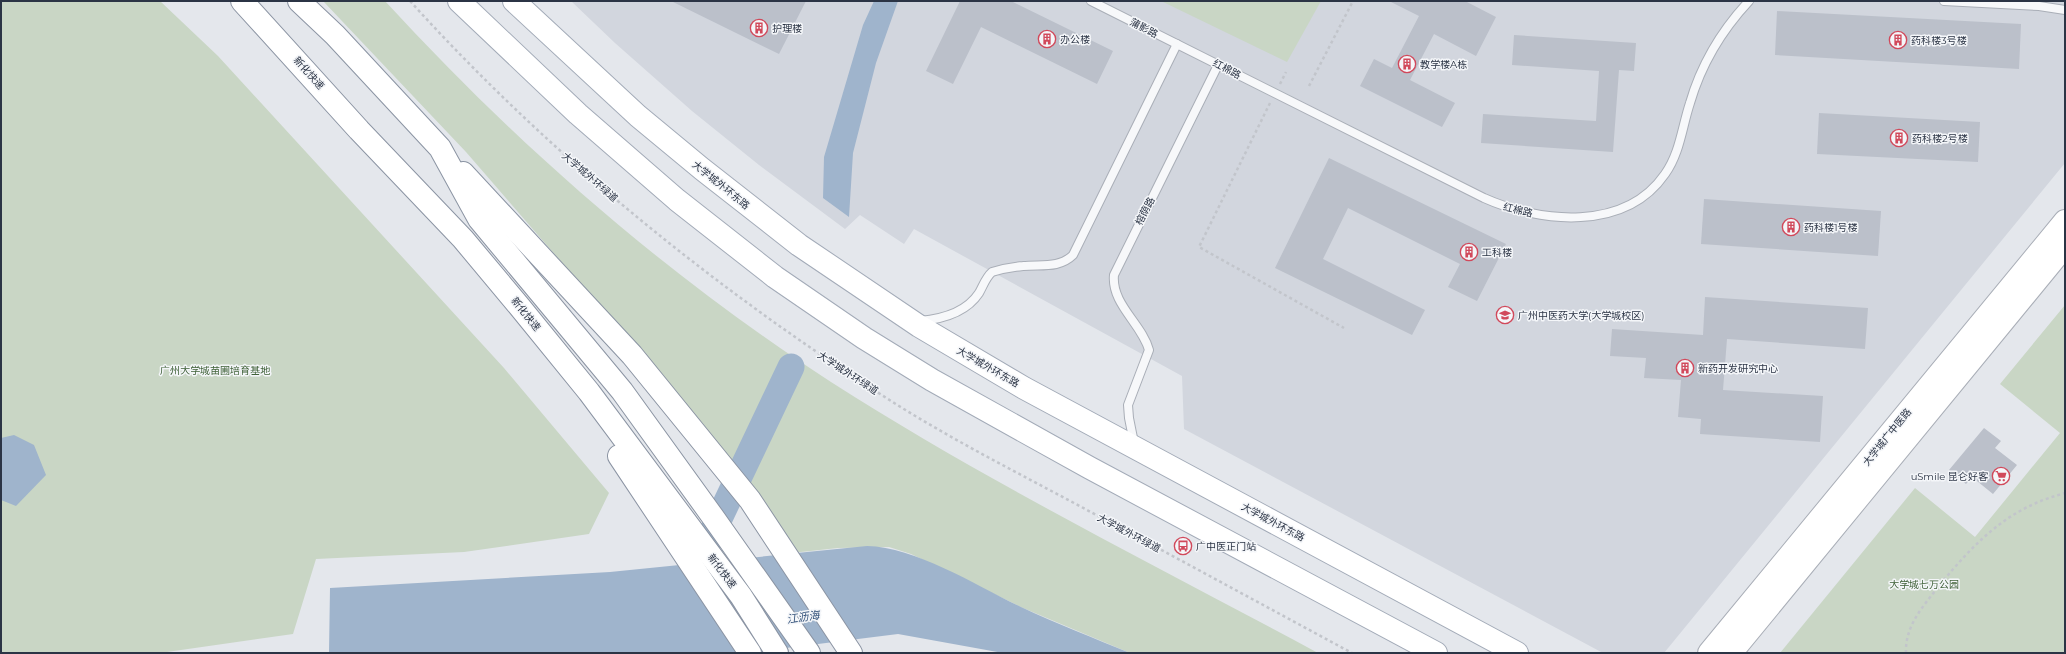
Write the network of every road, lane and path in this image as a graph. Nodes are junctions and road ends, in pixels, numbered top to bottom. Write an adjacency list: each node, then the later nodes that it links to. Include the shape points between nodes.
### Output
1 (242, 1): 19 (main road, 新化快速)
2 (299, 1): 18 (main road, via 335,35)
3 (410, 1): 30 (path, 大学城外环绿道, via 545,138 639,219 754,307 830,361 902,408 980,453)
4 (459, 1): 31 (main road, via 612,145 677,200 763,267 840,321 932,380 1090,468)
5 (514, 1): 22 (main road, 大学城外环东路, via 638,116 707,174 799,245)
6 (1091, 1): 11 (lane, 蒲影路)
7 (1353, 1): 16 (path)
8 (1749, 1): 13 (lane, 红棉路, via 1722,34 1704,66 1690,100 1678,150 1665,175 1647,193 1628,206 1606,214 1586,217 1536,214 1497,204)
9 (1944, 1): 10 (lane, via 2039,6)
10 (2065, 10)
11 (1177, 44): 12 (lane, 蒲影路); 22 (lane, via 1073,255 1052,265 1024,266 992,272 975,298 960,310 938,318)
12 (1198, 54): 13 (lane, 红棉路)
13 (1218, 65): 24 (lane, 榕荫路, via 1114,275 1116,292 1149,350 1128,405 1128,418)
14 (1286, 72): 15 (path)
15 (1279, 86)
16 (1309, 86)
17 (1272, 100): 23 (path, via 1199,247)
18 (440, 148): 28 (main road, via 480,219 622,391); 29 (main road, via 632,355 750,500)
19 (400, 172): 26 (main road, via 601,429); 27 (main road, 新化快速, via 463,239 589,392 741,596)
20 (2065, 220): 33 (main road, 大学城广中医路)
21 (2065, 246): 34 (main road, 大学城广中医路)
22 (912, 321): 24 (main road, 大学城外环东路, via 991,369)
23 (1344, 328)
24 (1135, 448): 32 (main road, 大学城外环东路)
25 (2065, 493): 35 (path, via 2035,503 2009,519 1978,542 1958,562 1918,613 1906,636)
26 (750, 653)
27 (777, 653)
28 (809, 653)
29 (851, 653)
30 (1352, 653)
31 (1436, 653)
32 (1517, 653)
33 (1709, 653)
34 (1731, 653)
35 (1906, 653)

